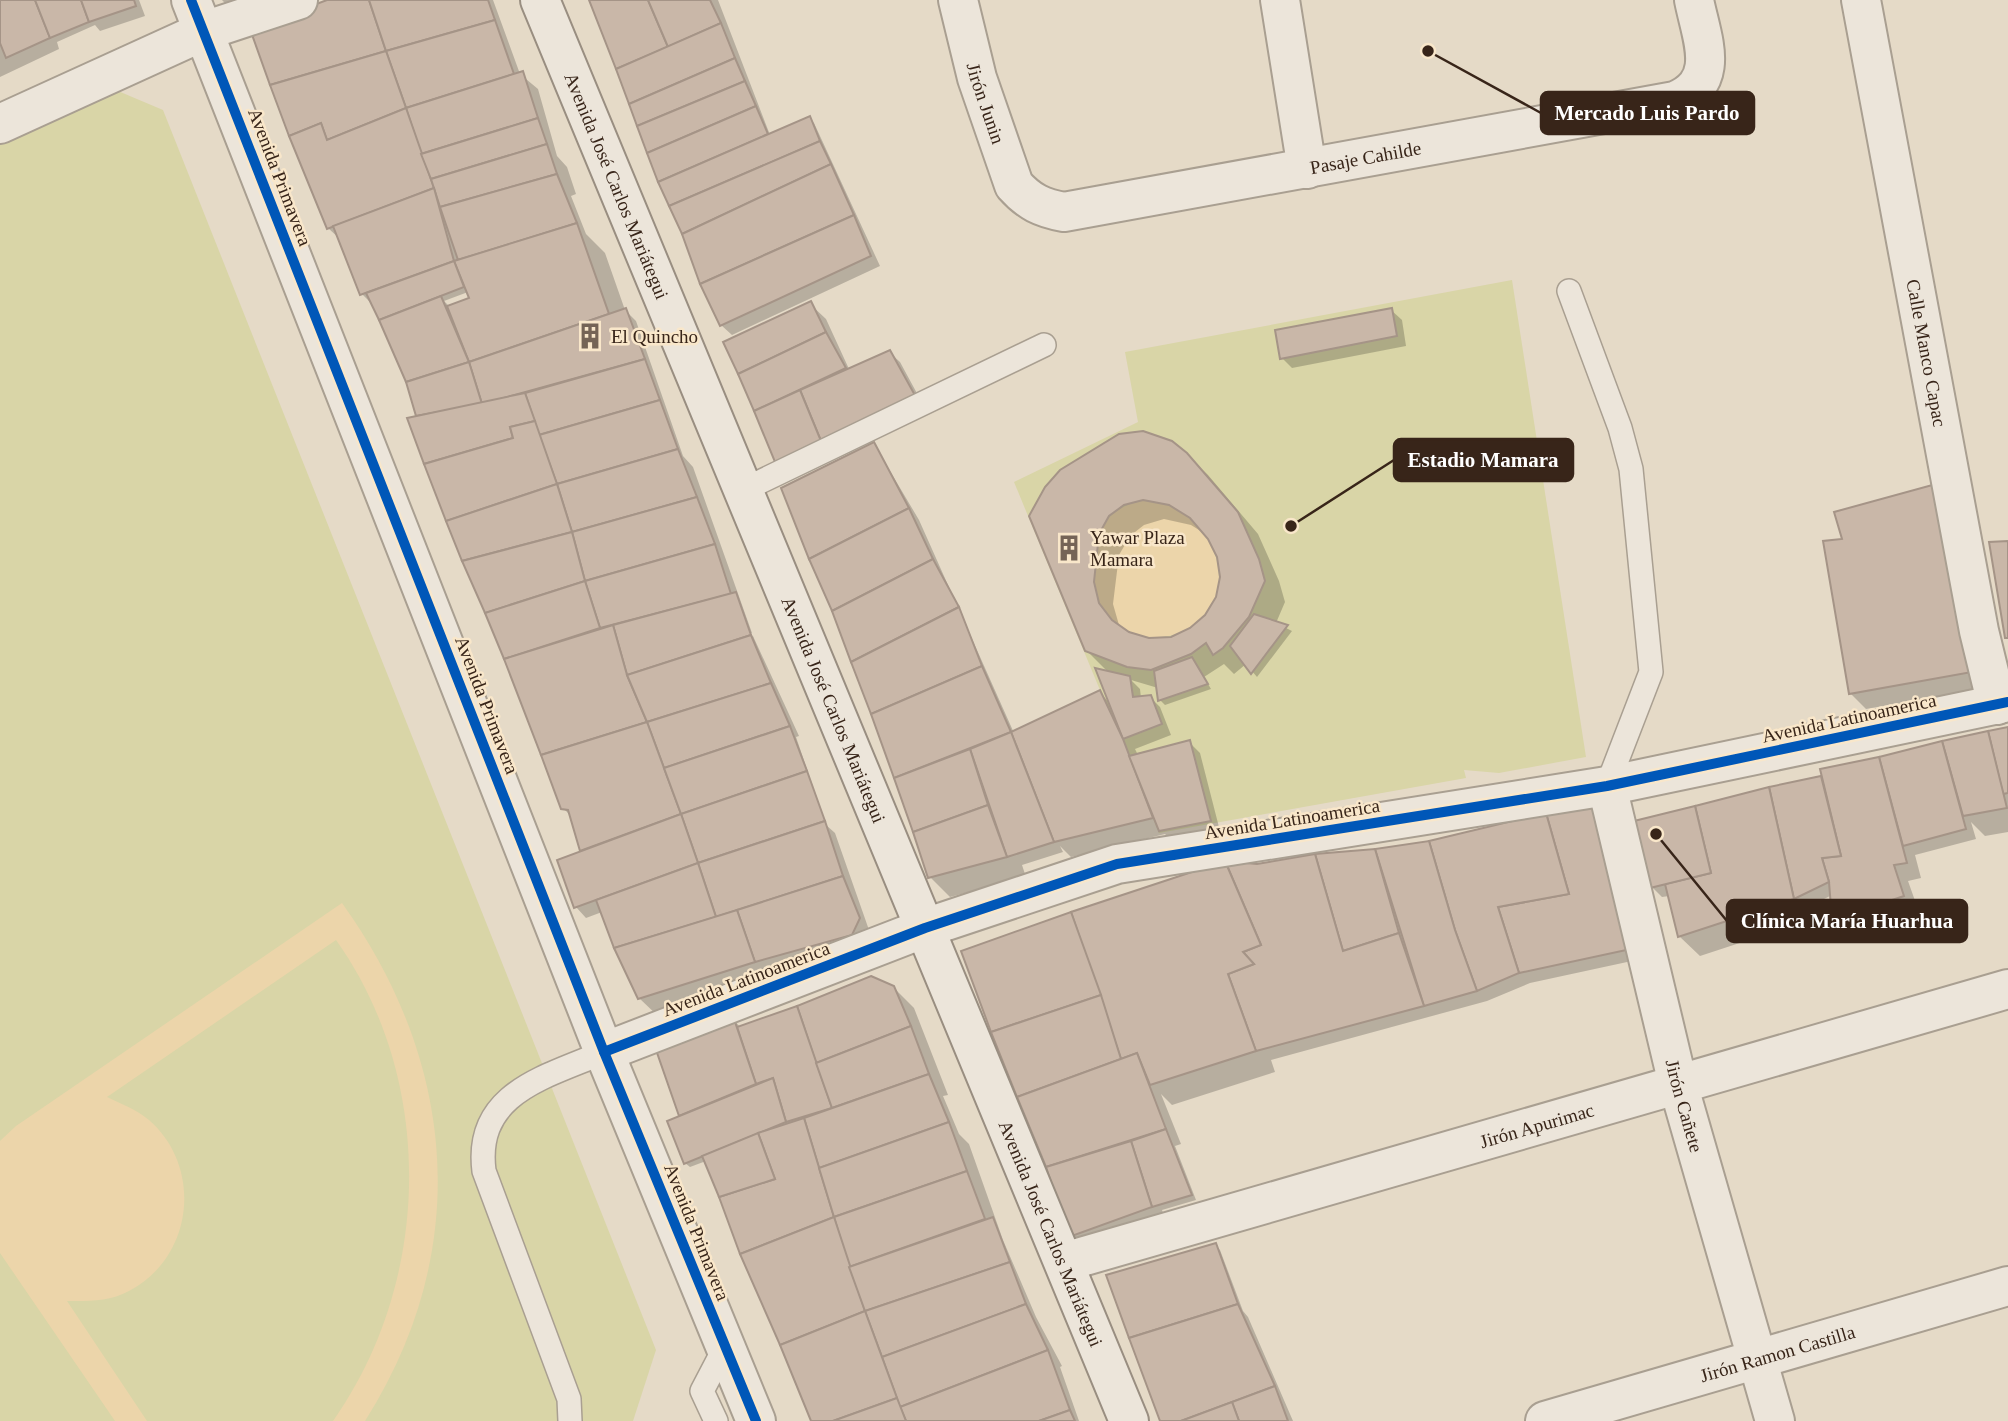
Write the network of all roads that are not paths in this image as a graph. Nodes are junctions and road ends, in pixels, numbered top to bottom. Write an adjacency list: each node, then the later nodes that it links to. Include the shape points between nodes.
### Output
1 (298, 0): 7 (street)
2 (540, 0): 13 (street, Avenida José Carlos Mariátegui)
3 (958, 0): 10 (street, Jirón Junin, via 976,78 1006,168)
4 (1280, 0): 9 (street)
5 (1694, 0): 9 (street, Pasaje Cahilde, via 1705,63 1700,85 1688,96)
6 (1861, 0): 14 (street, Calle Manco Capac, via 1976,618)
7 (198, 16): 8 (street); 18 (street, Avenida Primavera)
8 (0, 124)
9 (1307, 169): 10 (street, Pasaje Cahilde, via 1064,212)
10 (1027, 199)
11 (1569, 291): 15 (lane, via 1631,468 1651,672)
12 (1044, 345): 13 (lane)
13 (741, 491): 16 (street, Avenida José Carlos Mariátegui)
14 (2002, 704): 15 (street, Avenida Latinoamerica)
15 (1607, 786): 16 (street, Avenida Latinoamerica, via 1117,864); 19 (street, Jirón Cañete)
16 (925, 928): 18 (street, Avenida Latinoamerica); 20 (street, Avenida José Carlos Mariátegui)
17 (2008, 989): 19 (street, Jirón Apurimac)
18 (604, 1052): 22 (street, Avenida Primavera); 24 (lane, via 523,1086 496,1111 483,1141 484,1171 569,1399)
19 (1678, 1084): 20 (street, Jirón Apurimac); 23 (street, Jirón Cañete)
20 (1064, 1262): 27 (street, Avenida José Carlos Mariátegui)
21 (2008, 1286): 23 (street, Jirón Ramon Castilla)
22 (725, 1346): 25 (lane, via 702,1391); 26 (street, Avenida Primavera)
23 (1759, 1361): 28 (street, Jirón Ramon Castilla); 29 (street, Jirón Cañete)
24 (570, 1421)
25 (716, 1421)
26 (756, 1421)
27 (1129, 1421)
28 (1545, 1421)
29 (1775, 1421)

